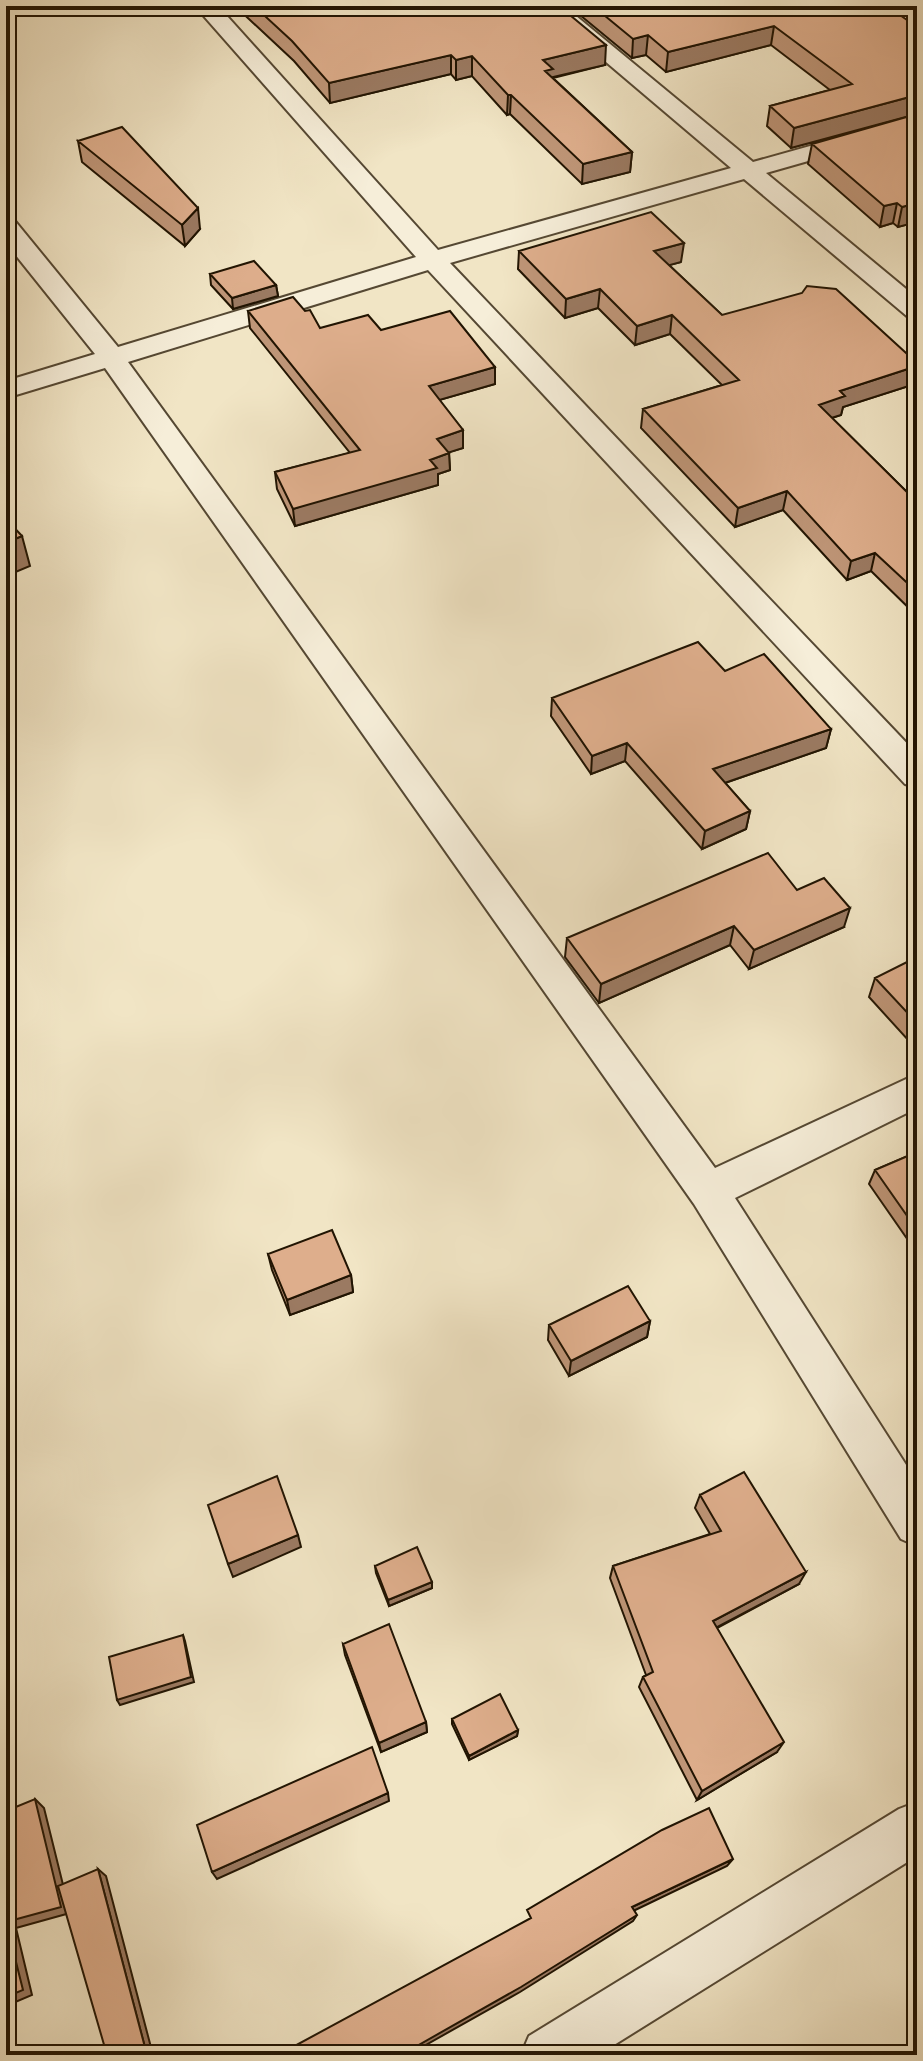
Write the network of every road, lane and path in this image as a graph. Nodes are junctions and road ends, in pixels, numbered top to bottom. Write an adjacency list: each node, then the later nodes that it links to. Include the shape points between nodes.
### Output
1 (206, 6): 8 (street)
2 (551, 6): 6 (street)
3 (895, 6): 4 (street)
4 (917, 22)
5 (917, 123): 6 (street)
6 (748, 171): 8 (street); 9 (street)
7 (6, 226): 10 (street)
8 (433, 260): 10 (street); 12 (street)
9 (917, 311)
10 (111, 357): 11 (street); 14 (street)
11 (6, 390)
12 (917, 775)
13 (917, 1090): 14 (street)
14 (708, 1191): 15 (street)
15 (917, 1523)
16 (917, 1827): 17 (street)
17 (548, 2055)

